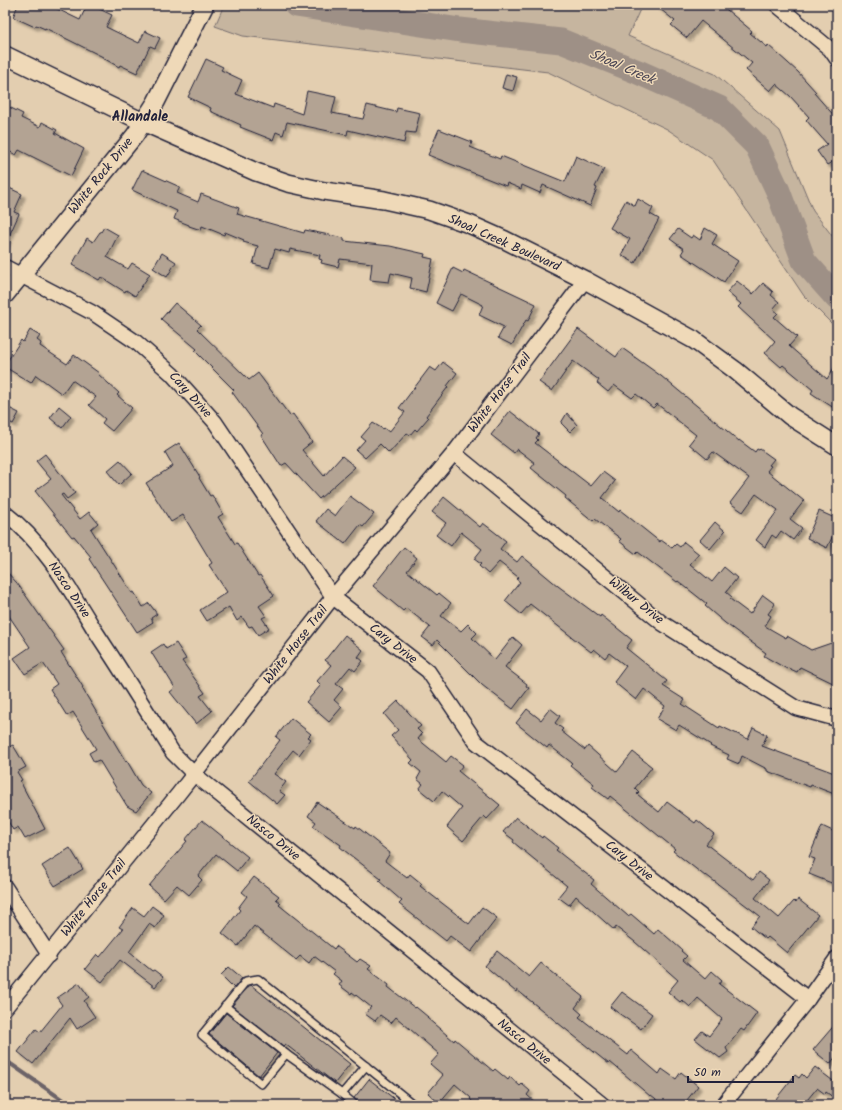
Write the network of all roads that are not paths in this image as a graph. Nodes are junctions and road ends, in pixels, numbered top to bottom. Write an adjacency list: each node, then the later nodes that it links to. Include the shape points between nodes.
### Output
1 (777, 5): 4 (street, via 830,49)
2 (203, 10): 5 (street, White Rock Drive, via 156,102)
3 (5, 55): 5 (street, Shoal Creek Boulevard)
4 (837, 59)
5 (143, 122): 7 (street, White Rock Drive); 8 (street, Shoal Creek Boulevard, via 227,160 288,183 429,210 469,224)
6 (5, 268): 7 (street, Cary Drive)
7 (21, 275): 9 (street, White Rock Drive); 13 (street, Cary Drive, via 93,313 136,342 172,374 215,422)
8 (585, 280): 10 (street, Shoal Creek Boulevard, via 694,340 790,416); 11 (street, White Horse Trail)
9 (5, 295)
10 (837, 446)
11 (454, 453): 13 (street, White Horse Trail); 14 (street, Wilbur Drive, via 662,623 796,708)
12 (5, 513): 15 (street, Nasco Drive, via 16,521 61,576 173,753)
13 (333, 597): 15 (street, White Horse Trail); 19 (street, Cary Drive, via 428,671 476,742)
14 (837, 719)
15 (194, 774): 17 (street, White Horse Trail); 27 (street, Nasco Drive)
16 (5, 887): 17 (street)
17 (49, 955): 21 (street, White Horse Trail)
18 (837, 958): 19 (street)
19 (808, 999): 28 (street)
20 (225, 1006): 22 (lane); 22 (lane, via 202,1035 261,1084); 23 (lane, via 246,981 258,979)
21 (5, 1008)
22 (286, 1054): 24 (lane)
23 (366, 1066): 24 (lane); 26 (lane)
24 (342, 1094): 25 (lane)
25 (355, 1105)
26 (414, 1105)
27 (603, 1105)
28 (723, 1105)

